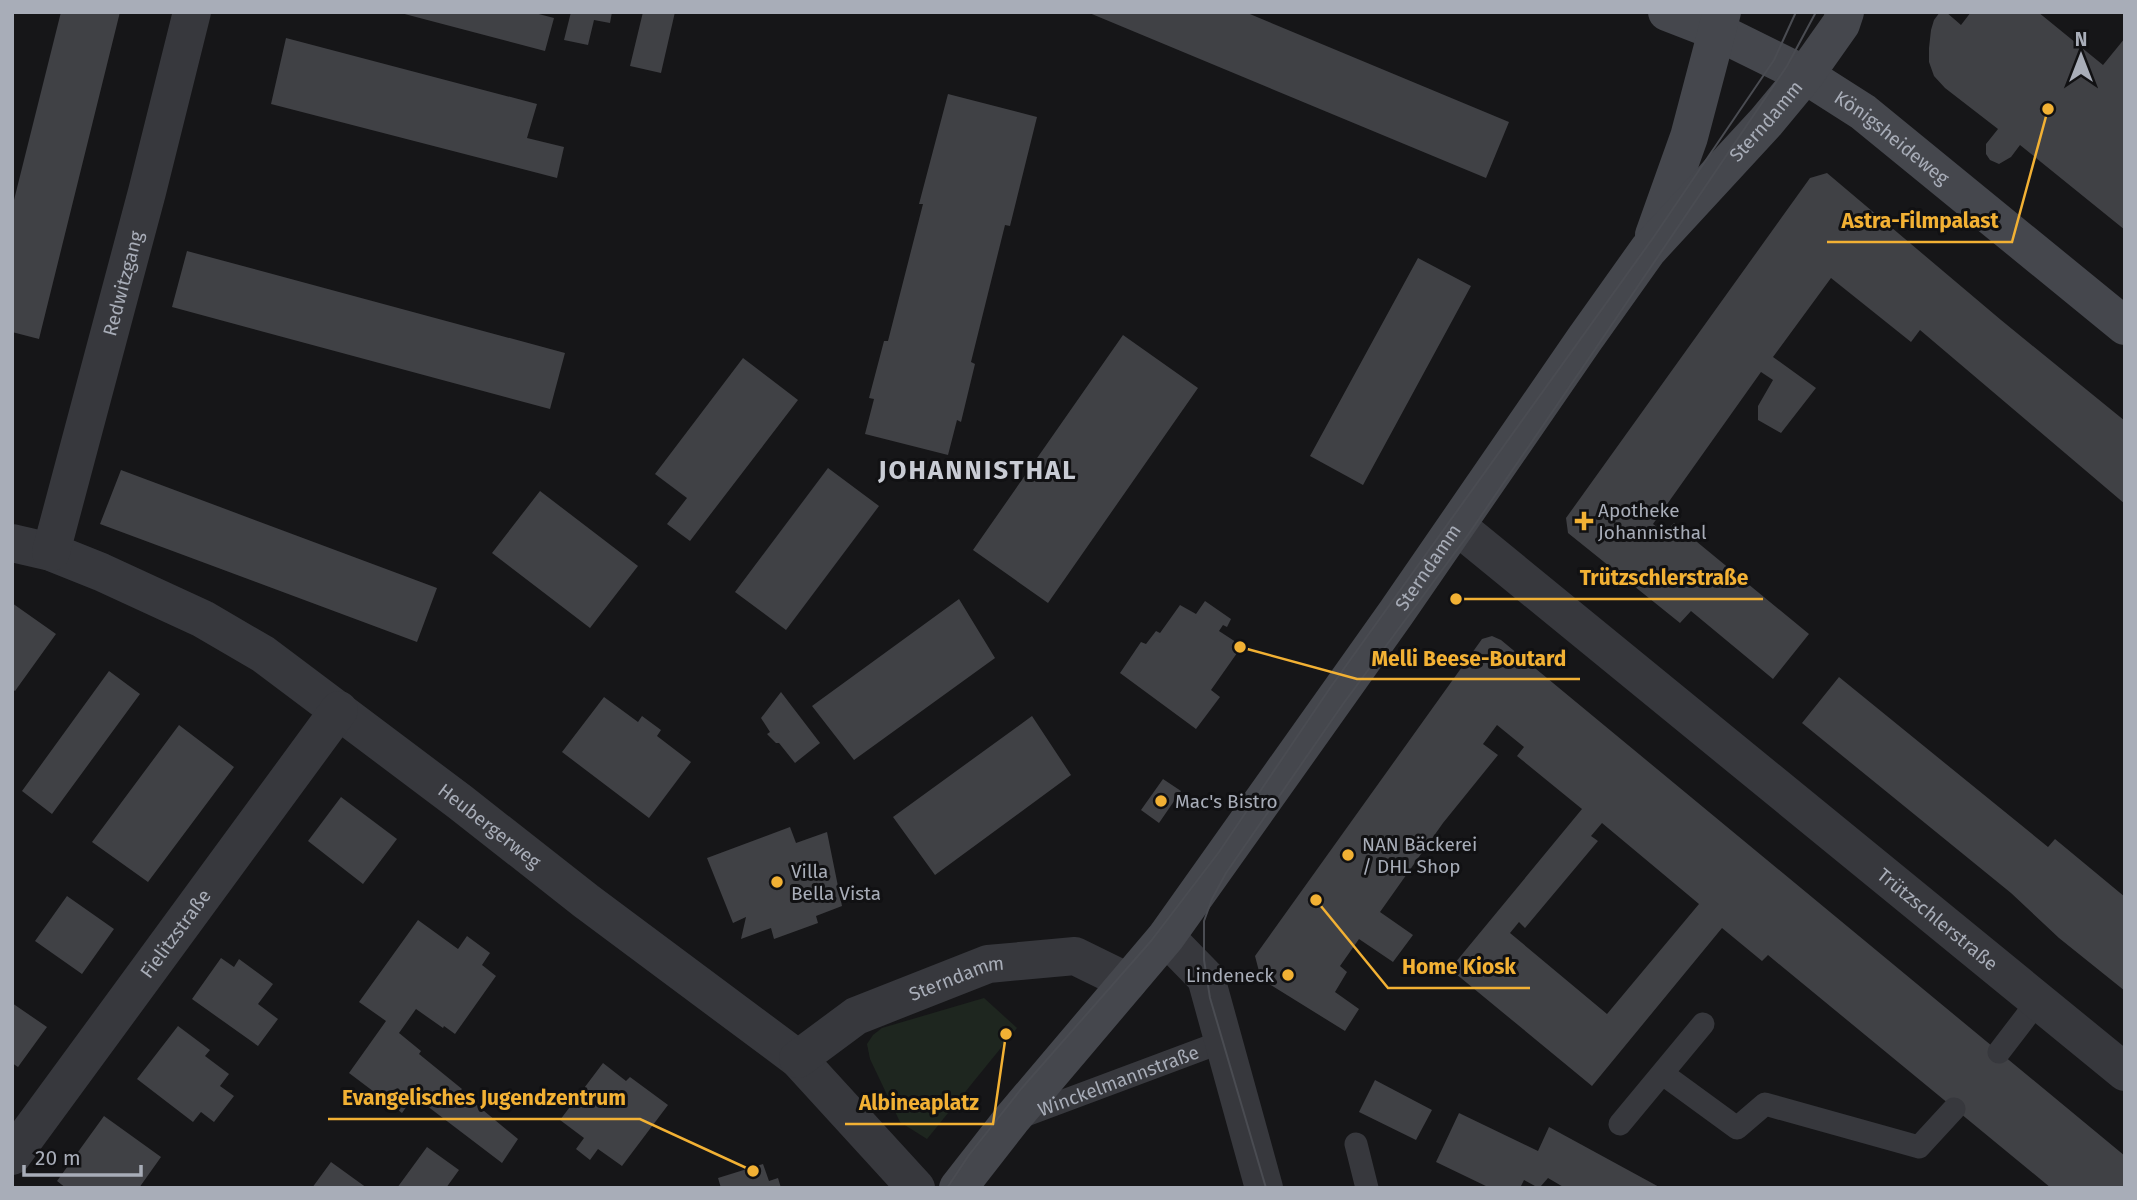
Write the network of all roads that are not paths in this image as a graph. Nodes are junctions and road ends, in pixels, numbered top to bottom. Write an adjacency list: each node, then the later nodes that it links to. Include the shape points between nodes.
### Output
1 (192, 12): 10 (street, Redwitzgang)
2 (1667, 12): 4 (street, Königsheideweg)
3 (1845, 12): 5 (street, Sterndamm)
4 (1719, 22): 5 (street, Königsheideweg); 6 (street, Sterndamm, via 1689,137)
5 (1805, 75): 6 (street, Sterndamm); 7 (street, Königsheideweg, via 1869,116)
6 (1648, 250): 8 (street, Sterndamm)
7 (2125, 326)
8 (1457, 526): 12 (street, Sterndamm); 14 (street, Trützschlerstraße)
9 (12, 543): 10 (street, Heubergerweg)
10 (51, 552): 11 (street, Heubergerweg, via 204,619 263,654)
11 (339, 710): 18 (street, Heubergerweg); 25 (street, Fielitzstraße)
12 (1166, 937): 13 (street, Sterndamm); 16 (street, Winckelmannstraße, via 1206,978)
13 (1128, 982): 18 (street, Sterndamm, via 1075,956 988,964 856,1016); 22 (street, Sterndamm)
14 (2038, 1001): 17 (lane); 19 (street, Trützschlerstraße)
15 (1703, 1024): 20 (lane)
16 (1224, 1041): 22 (lane, Winckelmannstraße); 28 (street, Winckelmannstraße)
17 (1999, 1052)
18 (798, 1059): 26 (street, Heubergerweg)
19 (2125, 1072)
20 (1662, 1074): 21 (lane, via 1737,1128 1765,1104 1919,1147); 23 (lane)
21 (1954, 1109)
22 (1011, 1120): 27 (street, Sterndamm)
23 (1620, 1124)
24 (1356, 1144): 29 (lane)
25 (12, 1156)
26 (916, 1188)
27 (958, 1188)
28 (1264, 1188)
29 (1367, 1188)

